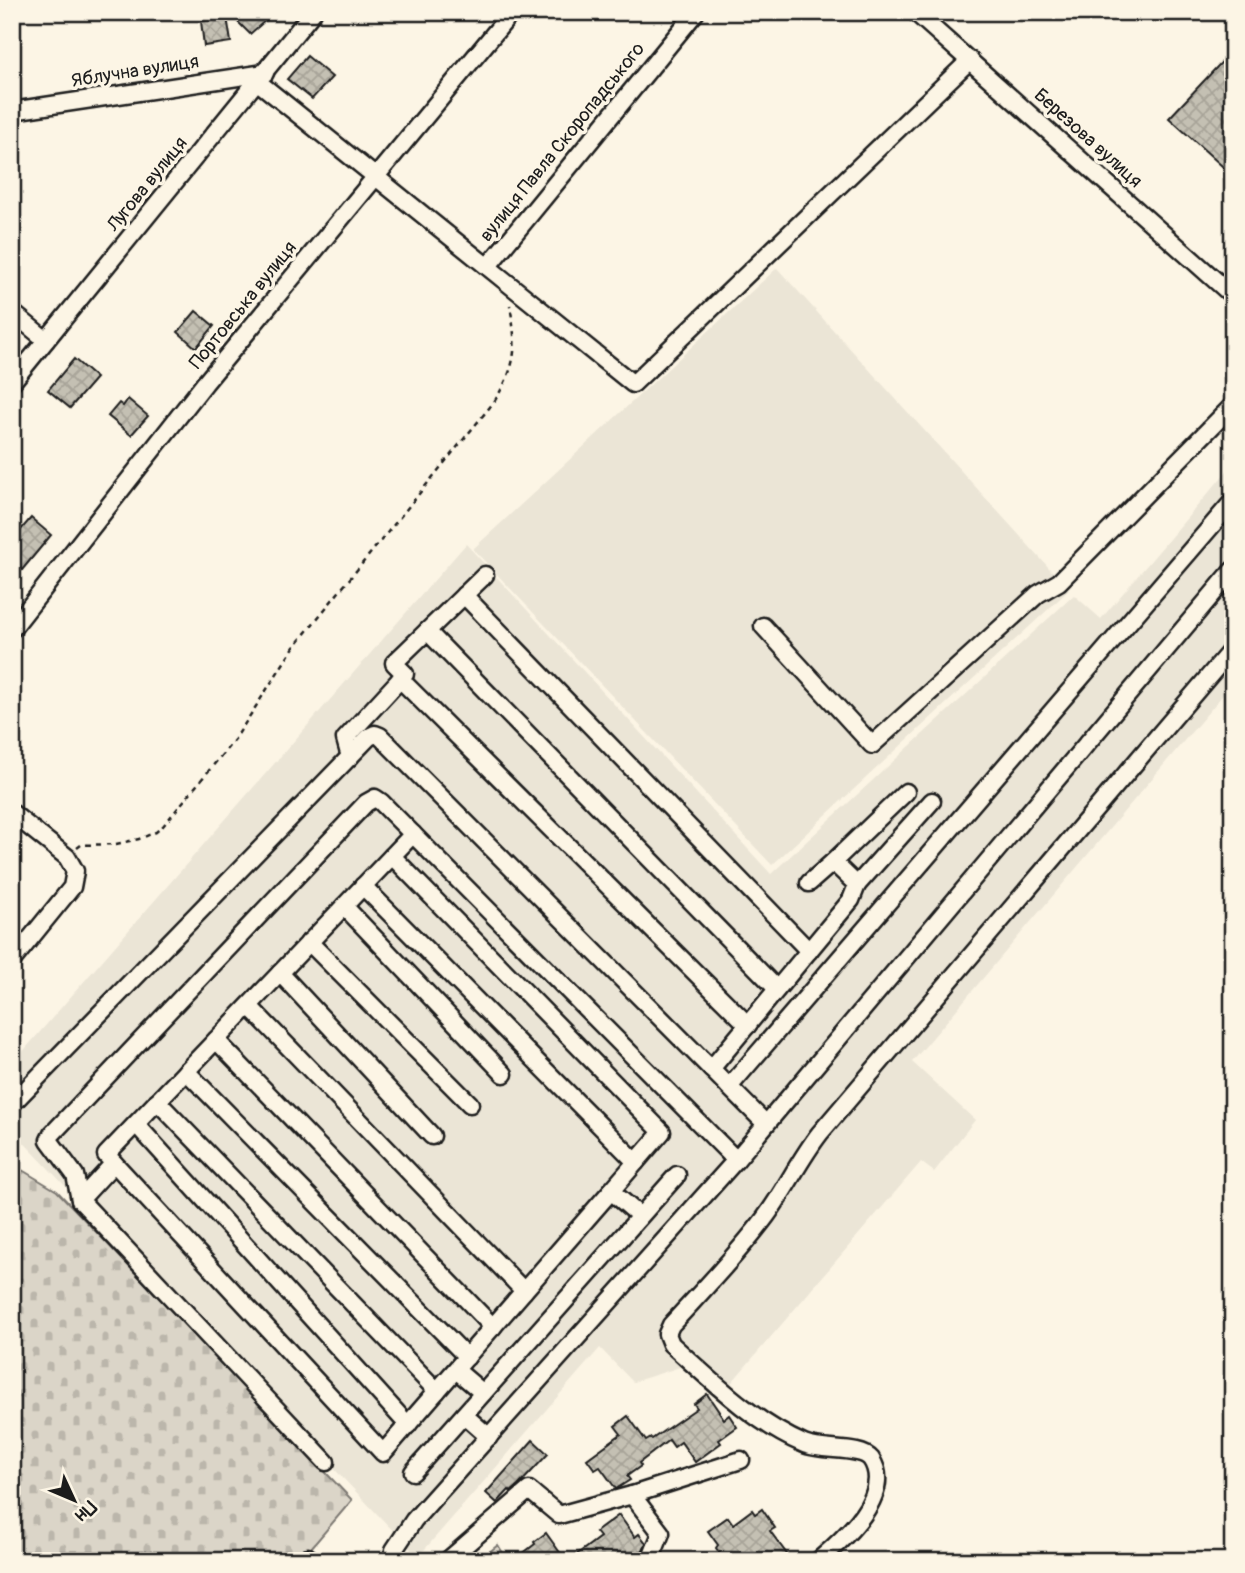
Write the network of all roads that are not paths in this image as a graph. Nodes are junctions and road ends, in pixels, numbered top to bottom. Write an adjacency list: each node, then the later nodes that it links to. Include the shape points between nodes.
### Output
1 (313, 12): 6 (street, Лугова вулиця)
2 (512, 12): 8 (street, Портовська вулиця)
3 (696, 12): 9 (street, вулиця Павла Скоропадського)
4 (915, 12): 5 (street, Березова вулиця)
5 (970, 60): 9 (street, via 633,384); 10 (street, Березова вулиця)
6 (261, 77): 7 (street, Яблучна вулиця); 8 (street); 12 (street, Лугова вулиця)
7 (12, 111)
8 (375, 177): 9 (street); 20 (street, Портовська вулиця, via 205,383)
9 (488, 266)
10 (1233, 296)
11 (12, 312): 12 (street)
12 (46, 340): 13 (street, Лугова вулиця)
13 (12, 382)
14 (1233, 405): 19 (street, via 1059,582 1038,594 872,745)
15 (1233, 500): 46 (street)
16 (1233, 570): 51 (street)
17 (485, 575): 18 (street)
18 (464, 595): 21 (street); 36 (street)
19 (763, 626)
20 (12, 629)
21 (427, 631): 23 (street, via 394,663 405,674); 39 (street)
22 (1233, 648): 76 (street, via 820,1133 740,1250 671,1325 667,1334 671,1344 766,1423 817,1449 851,1450 872,1461 875,1482 864,1517)
23 (400, 679): 24 (street, via 345,739); 41 (street)
24 (350, 757): 43 (street, via 369,737 380,736); 48 (street)
25 (906, 792): 30 (street)
26 (932, 802): 33 (street)
27 (12, 813): 37 (street, via 71,864 72,887)
28 (413, 834): 29 (street); 53 (street); 58 (street, via 375,798 366,803 51,1134 49,1140 75,1175)
29 (392, 856): 32 (street); 54 (street, via 662,1132)
30 (833, 862): 31 (street); 33 (street)
31 (809, 883)
32 (363, 886): 34 (street); 54 (street)
33 (857, 886): 36 (street)
34 (344, 906): 35 (street); 45 (street)
35 (309, 942): 38 (street); 49 (street)
36 (809, 951): 39 (street)
37 (12, 961)
38 (280, 973): 40 (street); 52 (street)
39 (777, 989): 41 (street)
40 (248, 1006): 42 (street); 60 (street)
41 (748, 1025): 43 (street)
42 (216, 1040): 44 (street); 61 (street)
43 (711, 1069): 46 (street)
44 (186, 1071): 47 (street); 62 (street)
45 (504, 1074)
46 (729, 1087): 51 (street)
47 (157, 1101): 50 (street); 64 (street)
48 (12, 1104)
49 (470, 1104)
50 (136, 1124): 55 (street, via 106,1155); 67 (street)
51 (766, 1124): 53 (street)
52 (432, 1136)
53 (736, 1160): 68 (street)
54 (636, 1162): 57 (street)
55 (114, 1163): 58 (street); 67 (street, via 383,1453)
56 (677, 1175): 59 (street)
57 (611, 1191): 59 (street); 60 (street)
58 (80, 1200): 70 (street)
59 (640, 1216): 65 (street)
60 (524, 1291): 61 (street)
61 (493, 1327): 62 (street)
62 (467, 1357): 63 (street)
63 (456, 1370): 64 (street); 65 (street)
64 (437, 1391): 67 (street)
65 (483, 1394): 66 (street)
66 (464, 1415): 68 (street); 71 (street)
67 (408, 1425)
68 (489, 1437): 73 (street, via 414,1520 394,1549)
69 (741, 1460): 72 (street)
70 (327, 1462)
71 (413, 1472)
72 (632, 1495): 74 (street, via 559,1515 529,1490); 75 (street, via 662,1534)
73 (394, 1561)
74 (447, 1561)
75 (650, 1561)
76 (818, 1561)

